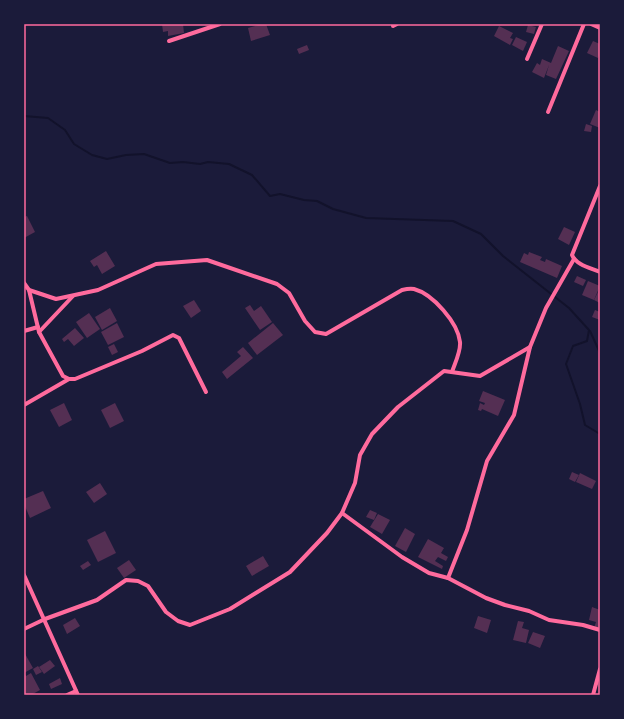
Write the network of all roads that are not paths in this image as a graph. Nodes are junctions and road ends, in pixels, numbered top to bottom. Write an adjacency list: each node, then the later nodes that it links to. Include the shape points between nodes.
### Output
1 (220, 24): 8 (street)
2 (393, 24): 3 (street)
3 (398, 24)
4 (542, 24): 9 (street)
5 (584, 24): 10 (street)
6 (591, 24): 7 (street)
7 (600, 28)
8 (169, 41)
9 (527, 59)
10 (548, 112)
11 (600, 186): 12 (street, via 572,254)
12 (574, 259): 13 (street); 19 (street, via 546,308)
13 (600, 272)
14 (24, 283): 15 (street)
15 (29, 290): 16 (street, via 56,299); 17 (street)
16 (73, 296): 17 (street); 20 (street, via 98,290 156,264 207,260 278,284 289,293 305,321 315,332 326,334 402,290 413,288 425,294 450,317 458,329 461,344)
17 (38, 329): 18 (street); 21 (street, via 63,376)
18 (24, 332)
19 (530, 347): 20 (street, via 480,376); 26 (street, via 514,415 487,461 467,530)
20 (452, 372): 24 (street, via 444,371 398,407 372,434 360,455 355,483)
21 (69, 379): 22 (street, via 135,354 173,335 179,338); 23 (street)
22 (206, 392)
23 (24, 405)
24 (342, 513): 26 (street, via 402,557 429,573); 27 (street, via 290,572 230,609 190,625 178,621 166,612 148,586 138,581 126,580 97,600)
25 (24, 575): 27 (street)
26 (448, 578): 29 (street, via 505,605 529,611 549,620)
27 (45, 619): 28 (street); 31 (street)
28 (24, 629)
29 (600, 630)
30 (600, 669): 33 (street)
31 (77, 693): 32 (street)
32 (67, 695)
33 (593, 695)

